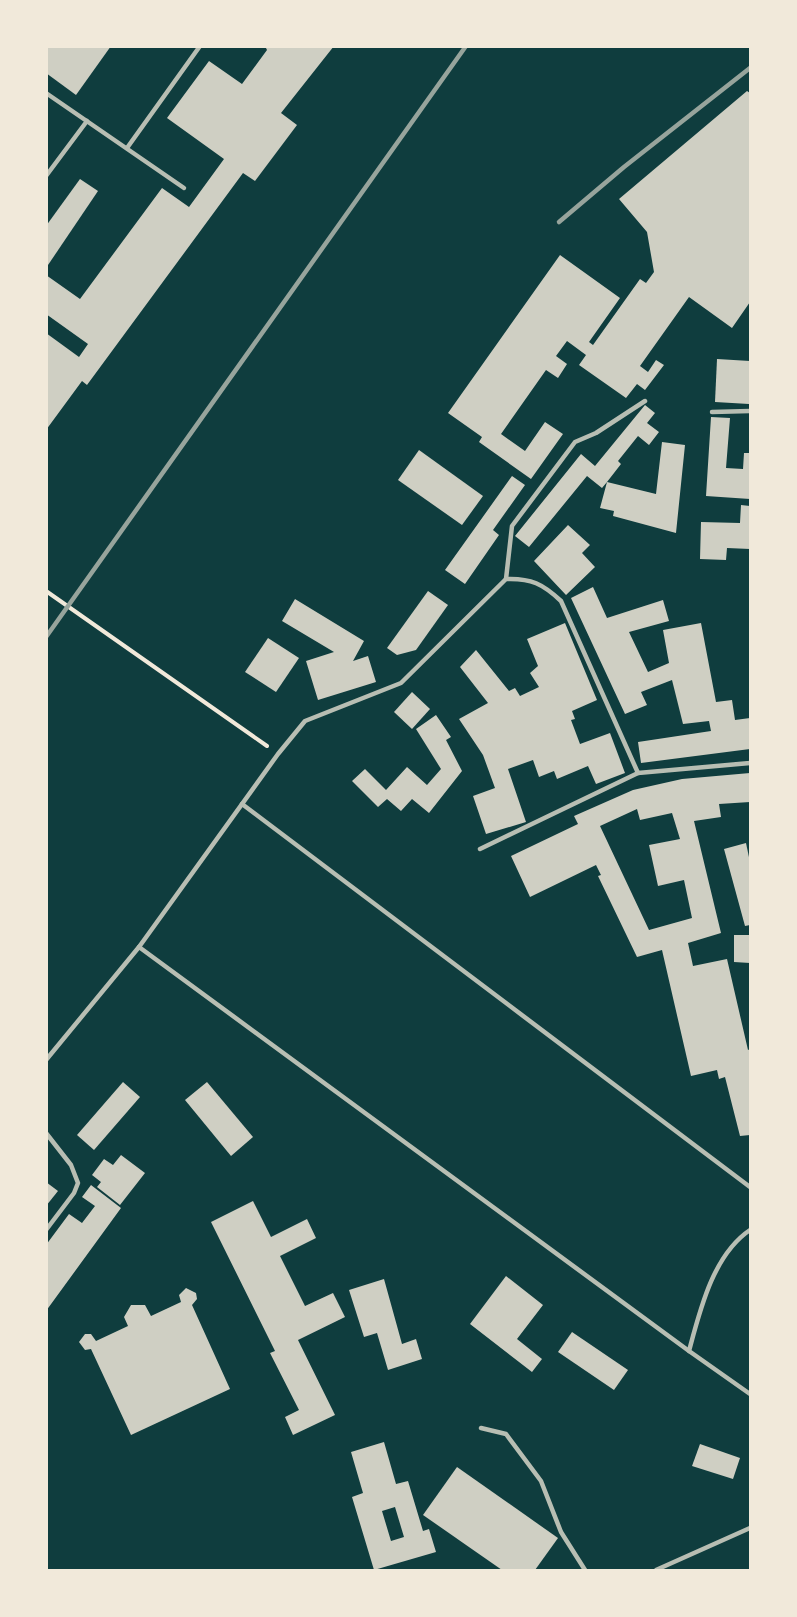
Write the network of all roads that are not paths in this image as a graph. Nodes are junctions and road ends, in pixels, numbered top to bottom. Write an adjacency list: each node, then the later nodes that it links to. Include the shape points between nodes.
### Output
1 (200, 46): 4 (lane)
2 (46, 93): 3 (lane)
3 (87, 121): 4 (lane); 5 (lane)
4 (127, 148): 6 (lane)
5 (46, 176)
6 (184, 188)
7 (645, 401): 10 (lane, via 575,442 512,526)
8 (750, 411): 9 (lane)
9 (712, 412)
10 (506, 579): 12 (lane, via 543,584 561,601); 13 (lane, via 401,683 305,721)
11 (750, 763): 12 (lane)
12 (638, 773): 14 (lane)
13 (242, 804): 15 (lane); 18 (lane)
14 (480, 849)
15 (139, 947): 16 (lane); 21 (lane)
16 (46, 1060)
17 (46, 1133): 19 (lane, via 71,1165 78,1183)
18 (750, 1187)
19 (46, 1230)
20 (750, 1230): 21 (lane, via 714,1273)
21 (689, 1351): 22 (lane)
22 (750, 1394)
23 (481, 1428): 25 (lane, via 506,1434 541,1481 561,1532)
24 (750, 1528): 26 (lane)
25 (585, 1570)
26 (656, 1570)

